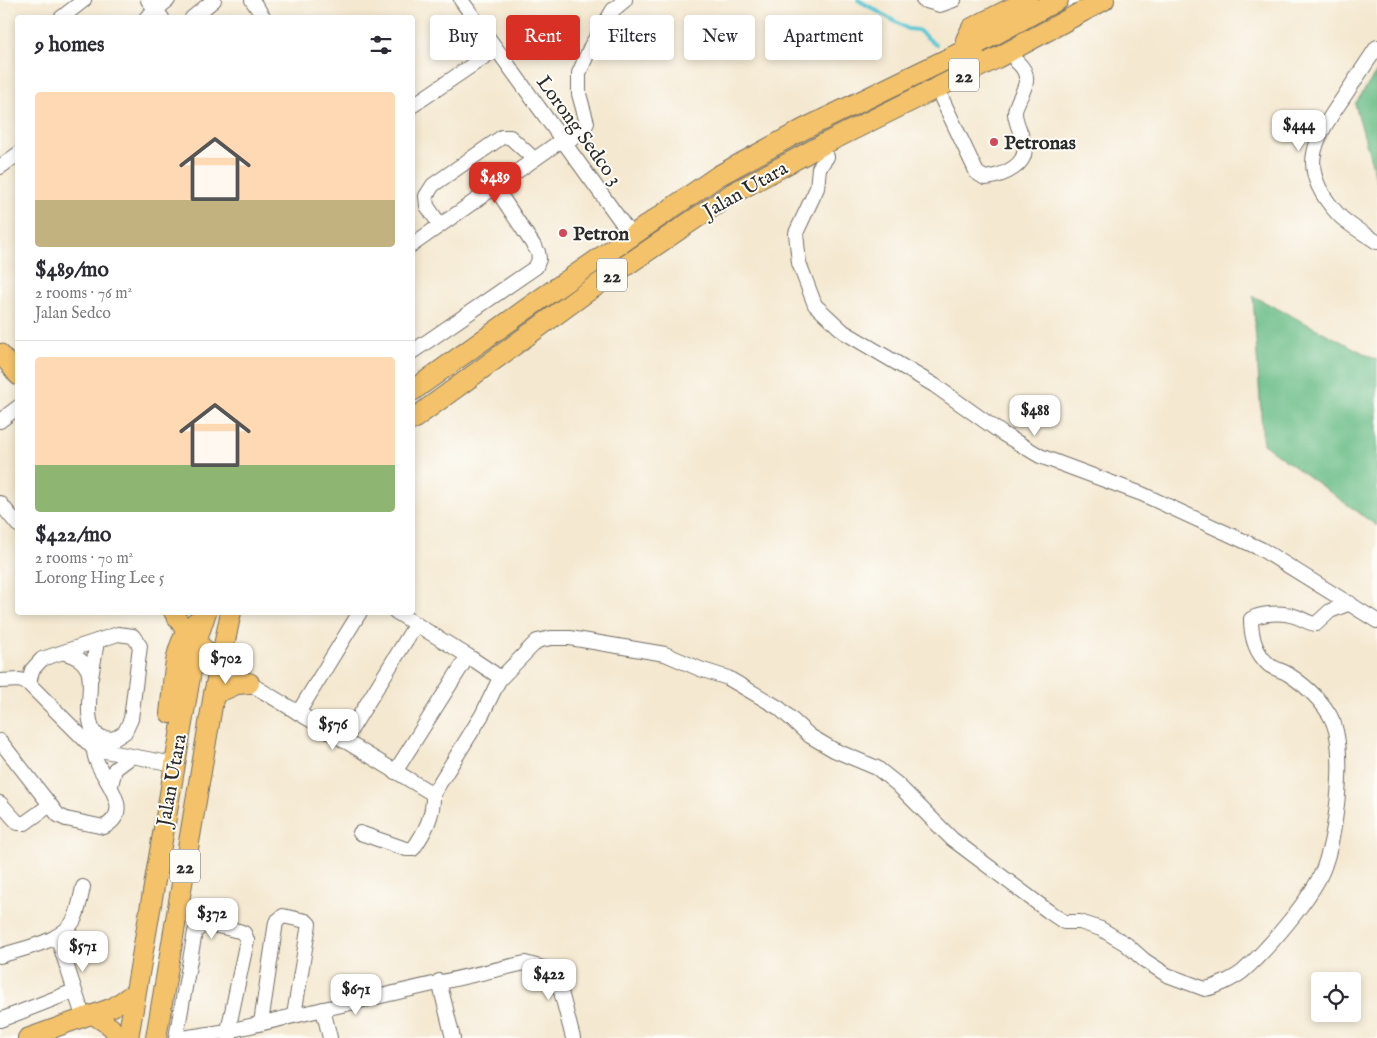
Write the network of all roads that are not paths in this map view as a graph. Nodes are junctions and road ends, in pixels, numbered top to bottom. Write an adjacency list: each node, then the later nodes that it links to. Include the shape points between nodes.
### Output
1 (84, 0): 14 (street)
2 (168, 0): 13 (street)
3 (214, 0): 15 (street)
4 (252, 0): 16 (street)
5 (460, 0): 17 (street, Lorong Sedco 3)
6 (625, 0): 25 (street, via 613,10 579,73 579,94 587,123 580,133)
7 (924, 0): 8 (street, via 940,5)
8 (954, 0)
9 (1028, 0): 19 (highway, via 972,28 966,40)
10 (1058, 0): 19 (highway, Jalan Utara / 22)
11 (1086, 0): 19 (highway, via 986,54 978,55)
12 (1106, 0): 22 (highway, via 1078,24); 26 (highway, Jalan Utara / 22)
13 (153, 11)
14 (65, 15)
15 (196, 15)
16 (262, 15)
17 (471, 15)
18 (1377, 47): 35 (street, via 1321,130 1312,164 1320,188 1338,214)
19 (968, 48): 31 (highway, Jalan Utara / 22, via 773,146 718,176)
20 (496, 49): 25 (street, Lorong Sedco 3)
21 (480, 60): 24 (street)
22 (1016, 61): 23 (highway); 23 (street, via 1022,66 1026,81 1015,114 1024,153 1021,162 1002,174 985,178 977,174)
23 (942, 99): 26 (highway)
24 (415, 104)
25 (563, 142): 28 (street); 33 (street, Lorong Sedco 3)
26 (825, 151): 31 (highway, via 815,136 808,137); 41 (highway, Jalan Utara / 22, via 733,193 584,294); 45 (street, via 817,188 796,233 799,263 815,304 844,332 934,385 1040,456 1142,494 1261,549)
27 (15, 156): 29 (street)
28 (534, 159): 30 (street); 32 (street, via 510,137 502,137 433,186 426,196 427,206)
29 (0, 167)
30 (495, 187): 32 (street); 36 (street, via 538,252 536,267)
31 (674, 206): 33 (highway, Jalan Utara / 22)
32 (440, 225): 34 (street)
33 (631, 235): 39 (highway, Jalan Utara / 22)
34 (415, 239)
35 (1377, 242)
36 (415, 350)
37 (0, 353): 38 (main road)
38 (15, 372)
39 (415, 389)
40 (15, 409): 42 (street)
41 (415, 418)
42 (0, 421)
43 (0, 503): 44 (street)
44 (15, 520)
45 (1350, 603): 50 (street); 58 (street, via 1330,611 1316,624 1281,614 1258,615 1251,619 1256,648 1268,664 1308,689 1325,708 1336,730 1340,758 1338,798 1324,868 1282,930 1243,971 1211,988 1199,988 1167,975 1126,944 1101,930 1080,922 1064,922 952,839 877,768 810,736 778,708 728,678 665,654 570,638 551,638 537,642)
46 (178, 615): 52 (main road)
47 (230, 615): 56 (highway, Jalan Utara / 22)
48 (358, 615): 63 (street)
49 (401, 615): 51 (street)
50 (1377, 621)
51 (416, 624): 55 (street); 65 (street)
52 (195, 625): 56 (main road); 68 (highway, Jalan Utara, via 179,651 168,726)
53 (97, 641): 54 (street); 57 (street); 57 (street, via 125,634 133,636 140,646 131,719 125,732 114,739 94,733 89,722)
54 (65, 653): 57 (street, via 83,660); 61 (street, via 35,664)
55 (468, 656): 58 (street, via 498,676); 69 (street)
56 (220, 663): 60 (street); 62 (highway, Jalan Utara / 22)
57 (91, 679)
58 (499, 680): 71 (street, via 482,715)
59 (0, 681): 61 (street, via 20,680)
60 (248, 683): 62 (highway); 63 (street)
61 (29, 684): 66 (street)
62 (214, 694): 90 (highway, Jalan Utara / 22)
63 (298, 713): 65 (street)
64 (0, 740): 73 (street)
65 (344, 741): 69 (street)
66 (94, 749): 67 (street); 70 (street, via 95,759)
67 (131, 757): 68 (street); 70 (street, via 115,769)
68 (174, 764): 80 (highway, Jalan Utara / 22)
69 (395, 772): 71 (street)
70 (111, 785): 73 (street, via 118,814 104,827 66,819)
71 (432, 794): 74 (street, via 433,808 413,849)
72 (0, 803): 73 (street, via 18,824 25,823)
73 (50, 805)
74 (360, 833)
75 (84, 887): 76 (street, via 74,918)
76 (57, 936): 77 (street); 79 (street)
77 (0, 956)
78 (439, 981): 81 (street); 94 (street); 95 (street, via 525,963 544,968 558,980)
79 (74, 991): 83 (street); 84 (street)
80 (136, 991): 83 (main road, via 122,1002); 89 (highway, Jalan Utara / 22)
81 (323, 1008): 82 (street); 93 (street)
82 (294, 1015): 85 (street); 85 (street, via 309,924 306,920 283,916 276,922)
83 (89, 1017): 87 (main road); 88 (main road, via 111,1027)
84 (0, 1020)
85 (261, 1023): 86 (street)
86 (229, 1035): 91 (street, via 246,940 239,930 204,925 195,932); 92 (street)
87 (27, 1038)
88 (119, 1038)
89 (128, 1038)
90 (156, 1038)
91 (176, 1038)
92 (182, 1038)
93 (330, 1038)
94 (453, 1038)
95 (573, 1038)

